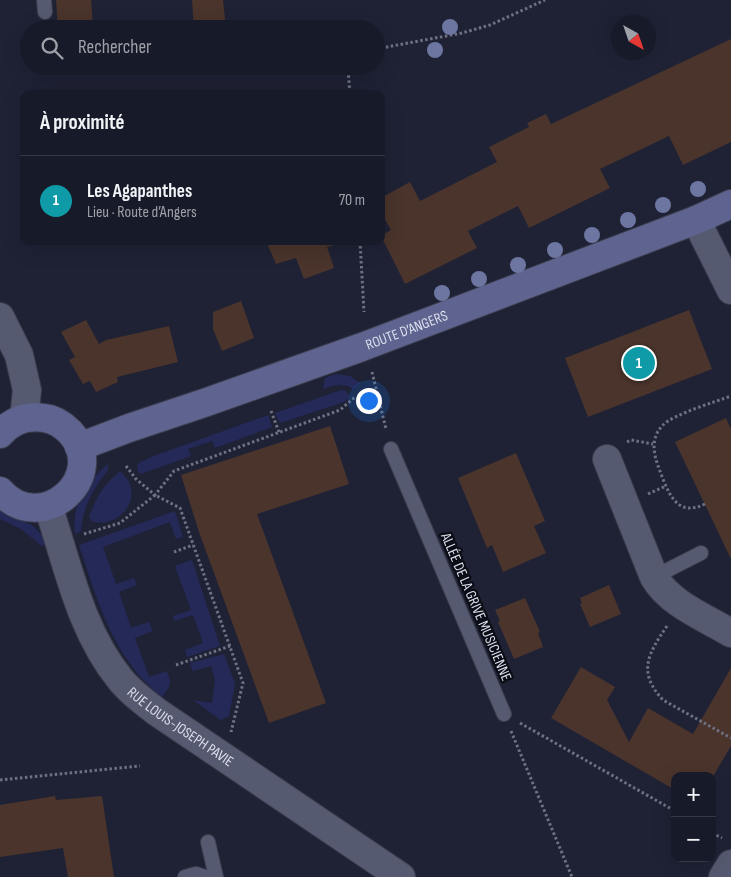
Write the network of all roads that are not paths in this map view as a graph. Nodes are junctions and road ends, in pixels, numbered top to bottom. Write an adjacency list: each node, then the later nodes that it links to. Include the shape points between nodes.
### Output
1 (731, 204): 2 (street, ROUTE D’ANGERS)
2 (696, 220): 3 (street); 7 (street, ROUTE D’ANGERS, via 362,347)
3 (731, 290)
4 (0, 316): 5 (street, via 19,355 27,390)
5 (24, 418): 6 (street); 7 (street, via 37,417 57,422 72,435)
6 (0, 434)
7 (79, 447): 11 (street, via 81,467 75,486 66,497)
8 (392, 449): 15 (lane, ALLÉE DE LA GRIVE MUSICIENNE)
9 (607, 459): 13 (street)
10 (0, 491): 11 (street, via 22,506)
11 (48, 506): 18 (street, RUE LOUIS-JOSEPH PAVIE, via 68,574 84,614 97,644 121,681 157,712)
12 (701, 553): 13 (lane)
13 (654, 577): 14 (street, via 670,597)
14 (731, 633)
15 (504, 714)
16 (208, 842): 21 (lane)
17 (731, 864): 22 (street)
18 (394, 875)
19 (186, 877): 20 (lane, via 196,874)
20 (205, 877)
21 (216, 877)
22 (723, 877)

